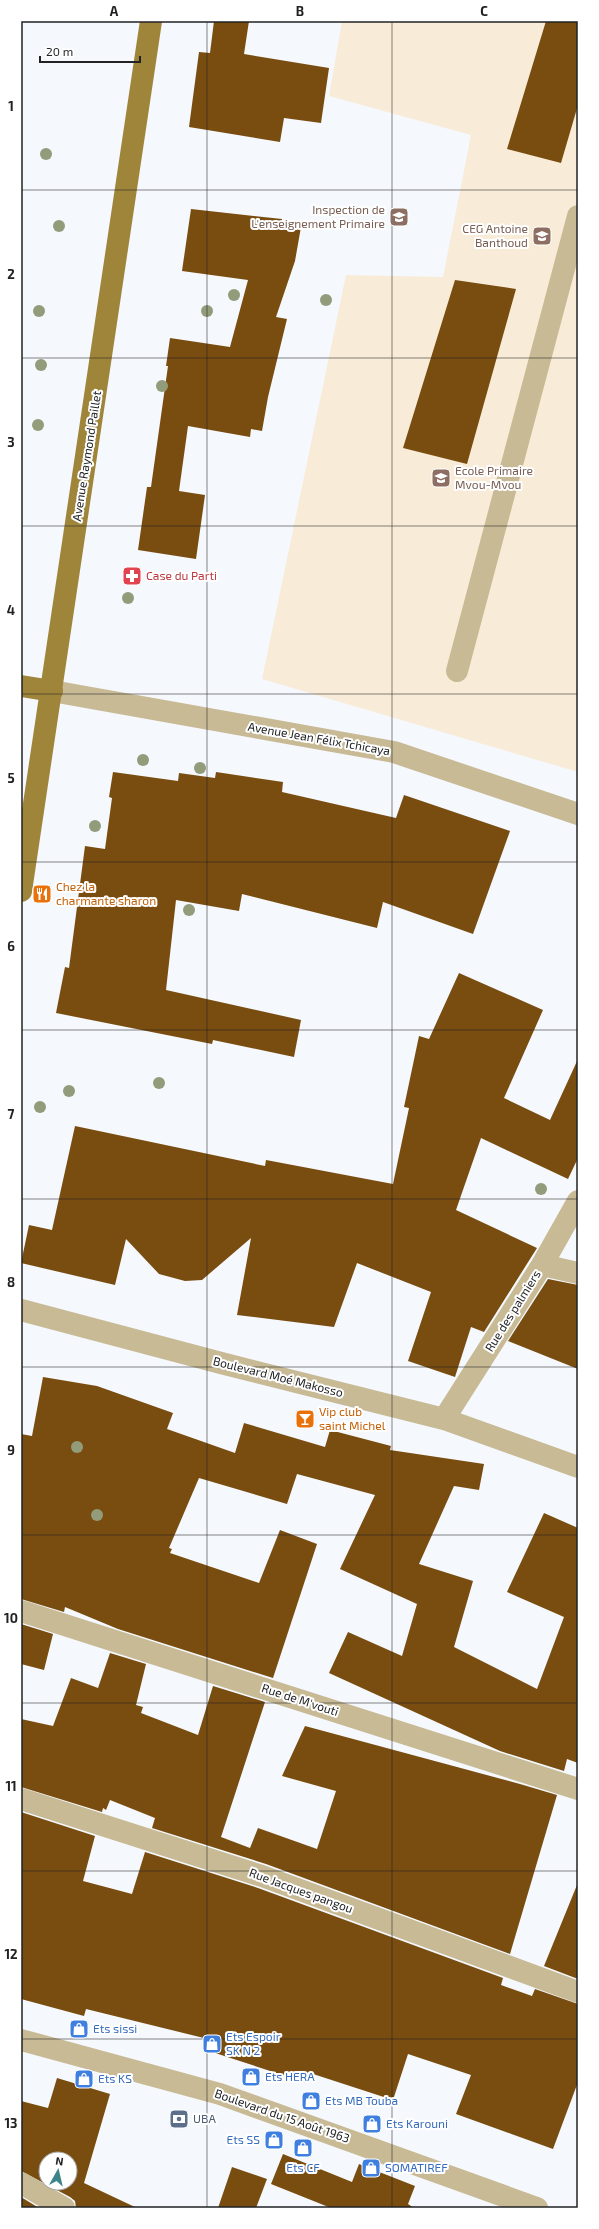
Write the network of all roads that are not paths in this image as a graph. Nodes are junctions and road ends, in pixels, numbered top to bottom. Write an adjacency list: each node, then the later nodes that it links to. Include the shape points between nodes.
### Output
1 (151, 21): 5 (main road, Avenue Raymond Paillet)
2 (578, 216): 3 (street)
3 (457, 671)
4 (21, 686): 5 (main road)
5 (52, 691): 6 (street, Avenue Jean Félix Tchicaya, via 394,752); 7 (main road, Avenue Raymond Paillet)
6 (578, 814)
7 (21, 892)
8 (578, 1201): 9 (street, Rue des palmiers)
9 (542, 1265): 10 (street); 12 (street, Rue des palmiers)
10 (578, 1273)
11 (21, 1310): 12 (street, Boulevard Moé Makosso)
12 (444, 1419): 13 (street, Boulevard Moé Makosso)
13 (578, 1467)
14 (21, 1611): 15 (street, Rue de M'vouti)
15 (578, 1789)
16 (21, 1800): 17 (street, Rue Jacques pangou, via 262,1876)
17 (578, 1992)
18 (21, 2040): 21 (street, Boulevard du 15 Août 1963, via 220,2094)
19 (21, 2183): 20 (street)
20 (64, 2208)
21 (537, 2208)

